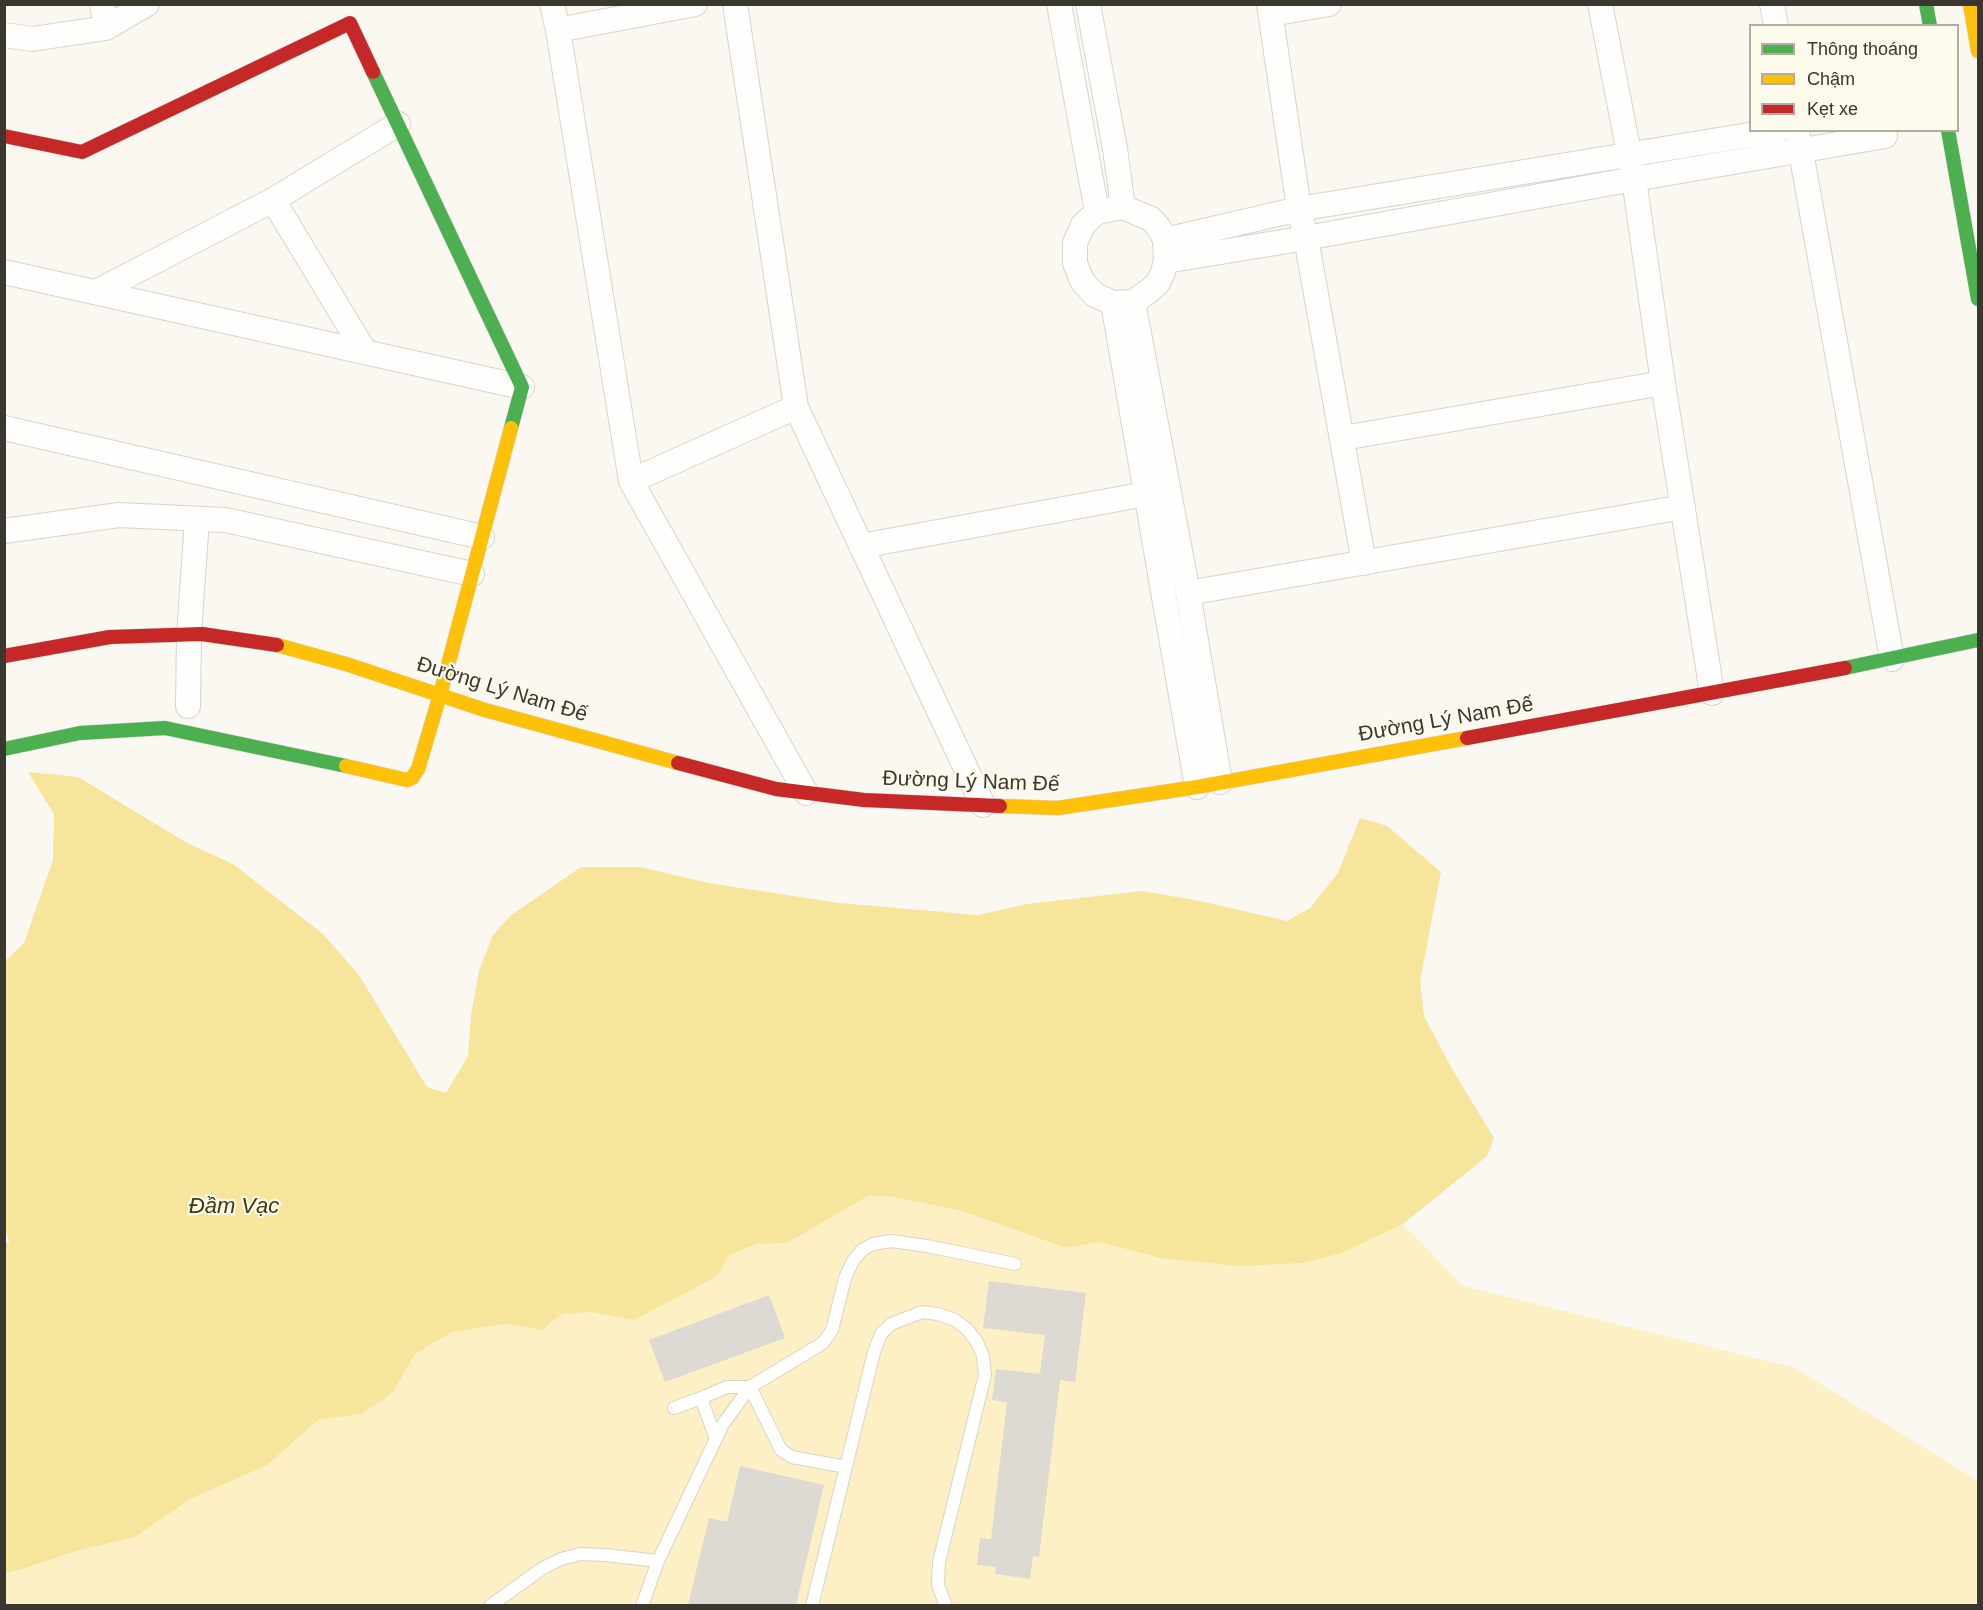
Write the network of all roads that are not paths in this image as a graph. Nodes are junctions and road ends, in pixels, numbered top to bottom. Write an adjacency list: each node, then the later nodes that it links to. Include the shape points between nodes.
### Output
1 (102, 4): 16 (street)
2 (147, 4): 16 (street)
3 (552, 4): 17 (street)
4 (694, 4): 17 (street)
5 (735, 4): 41 (street)
6 (1059, 4): 31 (street)
7 (1088, 4): 29 (street)
8 (1329, 4): 13 (street)
9 (1600, 4): 26 (street)
10 (1772, 4): 14 (street)
11 (1926, 4): 15 (street)
12 (1970, 4): 19 (street)
13 (1270, 9): 30 (street)
14 (1776, 24)
15 (1930, 24)
16 (106, 28): 18 (street, via 32,39)
17 (558, 30): 44 (street)
18 (4, 35)
19 (1978, 51)
20 (398, 124): 24 (street, via 350,22 82,152); 28 (street); 40 (street)
21 (1767, 132): 26 (street)
22 (1885, 132): 25 (street, via 1886,136)
23 (1948, 132): 36 (street)
24 (4, 136)
25 (1798, 141): 27 (street); 57 (street)
26 (1628, 155): 27 (street); 30 (street)
27 (1634, 179): 32 (street); 39 (street)
28 (273, 200): 35 (street); 38 (street)
29 (1123, 207): 31 (street); 33 (street, via 1151,219 1159,228)
30 (1299, 209): 32 (street); 33 (street)
31 (1097, 212): 37 (street, via 1083,225 1075,243 1075,263 1082,281 1095,295)
32 (1306, 238): 33 (street); 43 (street)
33 (1166, 250): 37 (street, via 1158,283)
34 (4, 272): 35 (street)
35 (96, 292): 38 (street)
36 (1978, 299)
37 (1123, 303): 45 (street); 53 (street)
38 (365, 352): 40 (street)
39 (1663, 383): 43 (street); 46 (street)
40 (522, 387): 49 (street)
41 (796, 407): 44 (street); 50 (street)
42 (4, 428): 49 (street)
43 (1343, 438): 51 (street)
44 (631, 481): 63 (street)
45 (1146, 494): 50 (street); 62 (street)
46 (1683, 507): 51 (street); 58 (street)
47 (197, 519): 48 (street, via 119,515); 52 (street, via 225,520); 54 (street)
48 (4, 531)
49 (482, 537): 52 (street)
50 (861, 546): 64 (street)
51 (1364, 563): 53 (street)
52 (472, 574): 59 (street)
53 (1188, 593): 62 (street)
54 (189, 635): 56 (street, Đường Lý Nam Đế, via 110,637); 59 (street, Đường Lý Nam Đế, via 268,643); 60 (street)
55 (1978, 640): 57 (street, Đường Lý Nam Đế)
56 (4, 656)
57 (1892, 659): 58 (street, Đường Lý Nam Đế)
58 (1712, 693): 62 (street, Đường Lý Nam Đế)
59 (440, 695): 61 (street, via 418,769 407,780 165,728 80,733); 63 (street, Đường Lý Nam Đế, via 764,786)
60 (188, 705)
61 (4, 749)
62 (1209, 784): 64 (street, Đường Lý Nam Đế, via 1058,808)
63 (806, 793): 64 (street, Đường Lý Nam Đế, via 864,800)
64 (983, 805)
65 (1015, 1264): 66 (lane, via 927,1246 891,1241 873,1244 853,1261 832,1330 823,1343)
66 (750, 1387): 67 (lane, via 727,1387); 69 (lane); 70 (lane, via 781,1450 792,1457)
67 (701, 1398): 68 (lane); 69 (lane)
68 (674, 1408)
69 (716, 1439): 71 (lane)
70 (846, 1467): 74 (lane); 75 (lane, via 881,1334 891,1324 922,1312 954,1320 967,1329 977,1342 985,1374 939,1562 938,1585)
71 (658, 1561): 72 (lane, via 580,1554 543,1568); 73 (lane)
72 (490, 1605)
73 (642, 1605)
74 (813, 1605)
75 (946, 1605)

